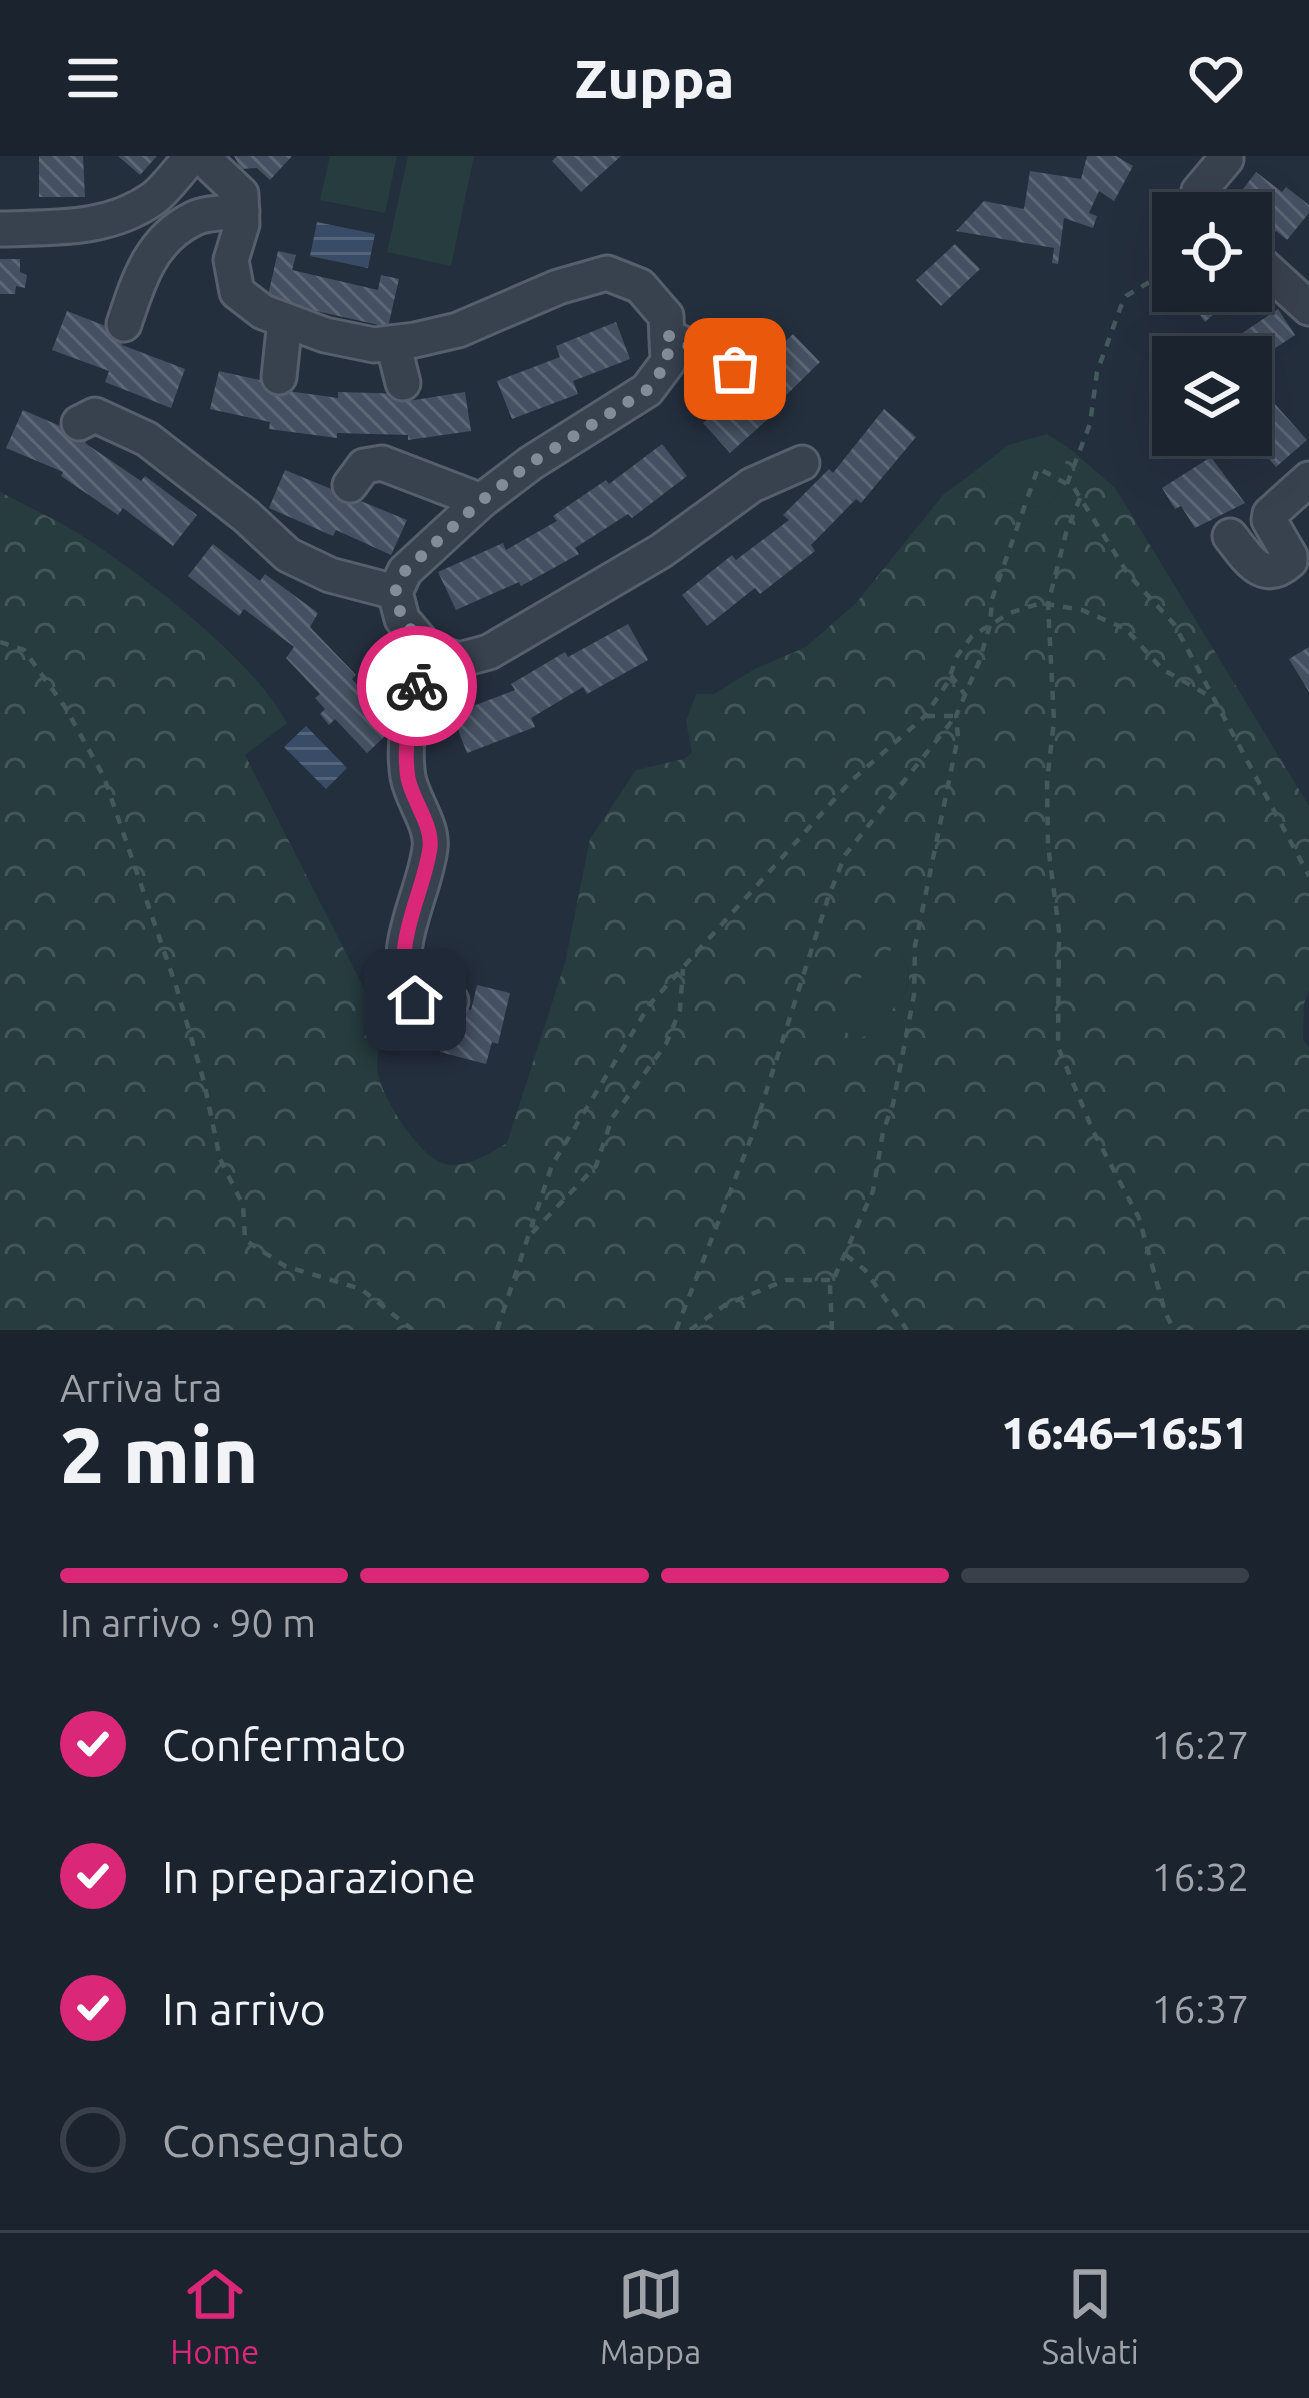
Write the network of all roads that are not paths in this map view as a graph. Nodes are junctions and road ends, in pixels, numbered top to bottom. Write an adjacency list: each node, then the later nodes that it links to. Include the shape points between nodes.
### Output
1 (196, 156): 4 (street, via 241,194); 5 (street, via 125,215 82,227)
2 (1226, 159): 3 (street)
3 (1199, 192)
4 (242, 211): 8 (street, via 231,260 237,292); 9 (street, via 195,217 158,245)
5 (0, 229)
6 (1272, 274): 7 (street)
7 (1309, 308)
8 (285, 320): 11 (street, via 325,335); 13 (street)
9 (124, 324)
10 (667, 335): 11 (street, via 666,316 640,286 607,273 458,330); 12 (street); 19 (street, via 668,362 647,390)
11 (393, 343): 14 (street)
12 (735, 369)
13 (279, 377)
14 (403, 383)
15 (79, 423): 21 (street, via 94,416 147,439 246,516 275,560)
16 (802, 463): 22 (street, via 752,485 661,551 489,652 459,660)
17 (1309, 479): 20 (street, via 1270,514 1290,556 1279,571 1255,568)
18 (350, 485): 19 (street, via 364,466 382,463)
19 (481, 501): 21 (street, via 405,571)
20 (1230, 536)
21 (395, 592): 22 (street, via 402,619)
22 (428, 650): 23 (street, via 408,719 408,778 431,843 406,936 404,982 415,1000)
23 (451, 1001)

